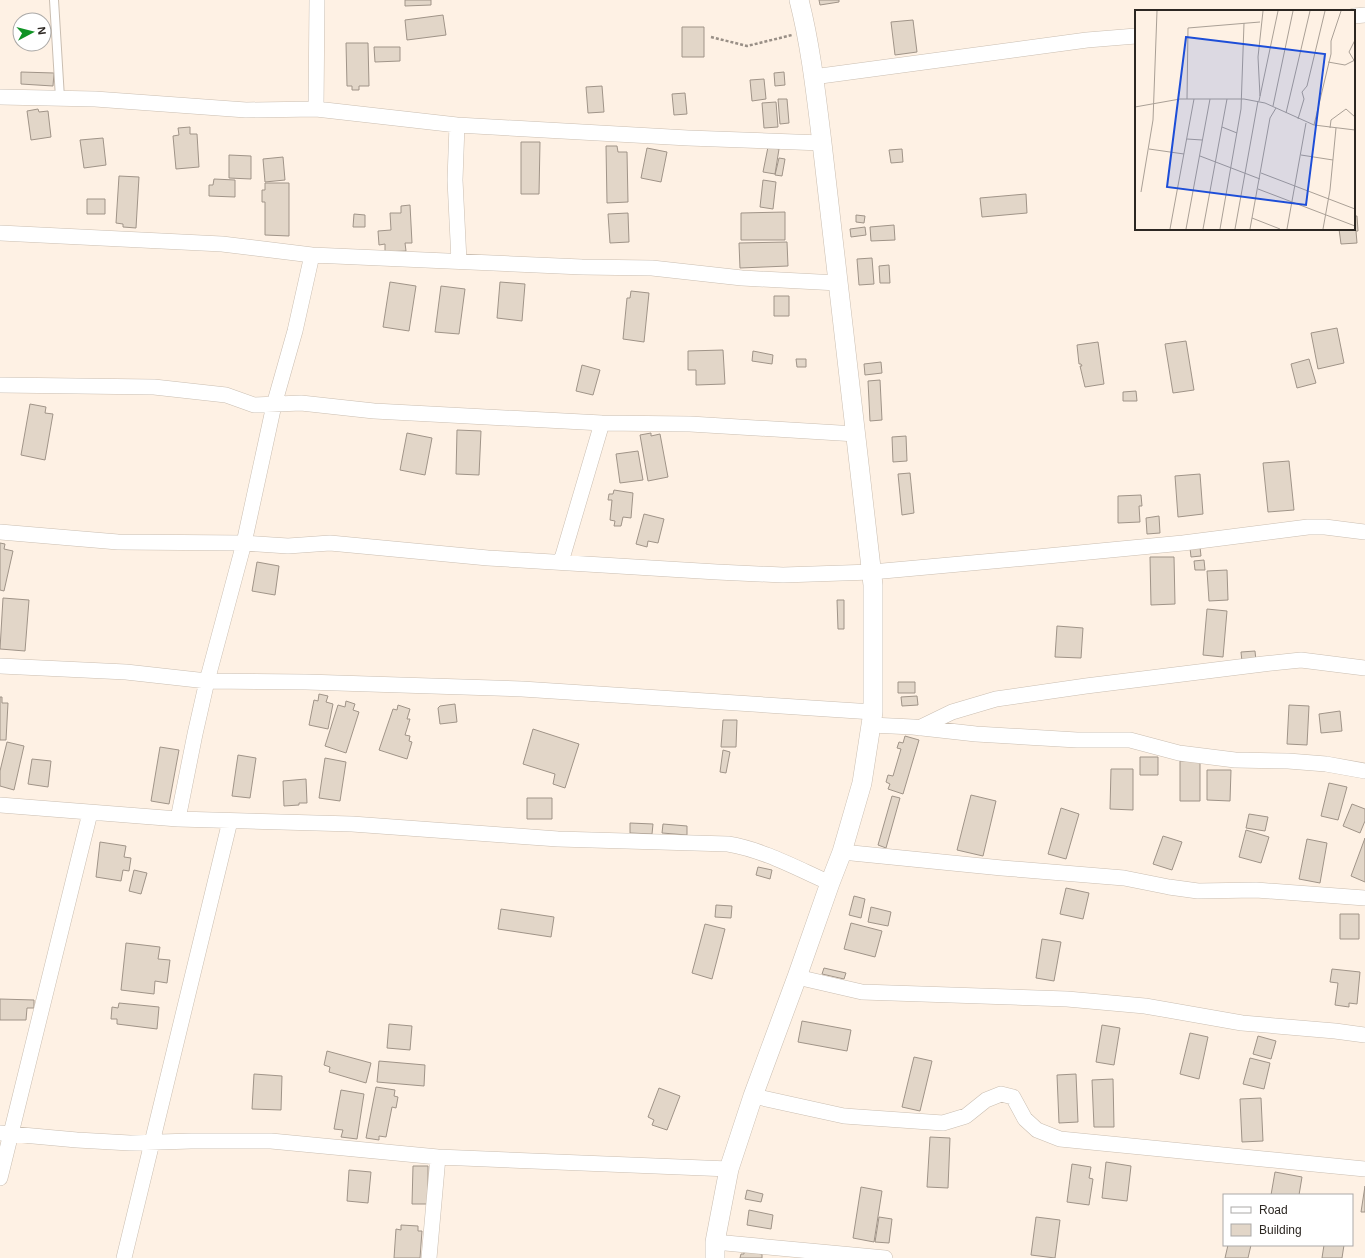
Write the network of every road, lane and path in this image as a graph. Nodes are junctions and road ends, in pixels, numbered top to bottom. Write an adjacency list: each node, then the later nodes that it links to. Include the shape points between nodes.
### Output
1 (54, 0): 11 (lane)
2 (317, 0): 12 (street)
3 (799, 0): 6 (street)
4 (1365, 15): 5 (street)
5 (1355, 16)
6 (806, 32): 8 (path, via 747,46); 9 (street)
7 (1135, 36): 9 (street, via 1087,40)
8 (711, 37)
9 (813, 77): 14 (street)
10 (0, 97): 11 (street)
11 (60, 98): 12 (street, via 246,110)
12 (316, 110): 13 (street)
13 (457, 125): 14 (street); 17 (street, via 455,180)
14 (822, 143): 18 (street)
15 (0, 232): 16 (street, via 222,244)
16 (312, 255): 17 (street); 20 (street)
17 (459, 260): 18 (street, via 652,268 742,278)
18 (838, 283): 22 (street)
19 (0, 385): 20 (street, via 154,387 226,395 254,405)
20 (274, 405): 21 (street, via 301,403 374,411); 25 (street)
21 (602, 423): 22 (street, via 690,424); 26 (street)
22 (856, 434): 27 (street)
23 (0, 532): 25 (street, via 118,542)
24 (1365, 532): 27 (street, via 1308,527 1183,543)
25 (244, 543): 26 (street, via 288,546 330,543); 30 (street)
26 (561, 562): 27 (street, via 783,575)
27 (872, 572): 31 (street)
28 (0, 666): 30 (street, via 126,672)
29 (1365, 668): 32 (street, via 1301,660 1086,686 996,699 952,712)
30 (207, 681): 31 (street, via 522,689); 36 (street)
31 (872, 719): 32 (street); 38 (street, via 862,783)
32 (919, 728): 33 (street, via 976,734 1130,740 1179,753 1235,760 1326,764)
33 (1365, 771)
34 (0, 805): 35 (street)
35 (90, 813): 36 (street); 44 (street)
36 (178, 819): 37 (street)
37 (230, 821): 39 (street, via 352,824 558,839 728,844 764,853); 45 (street)
38 (842, 852): 39 (street); 40 (street, via 1124,878 1198,891 1256,890)
39 (830, 882): 41 (street)
40 (1365, 898)
41 (797, 977): 42 (street, via 862,992 1067,999 1145,1006 1242,1023); 43 (street)
42 (1365, 1035)
43 (753, 1096): 47 (street); 48 (street, via 844,1116 943,1123 966,1116 986,1100 1001,1094 1013,1097 1025,1119 1037,1130 1060,1139)
44 (6, 1134): 45 (street, via 130,1143); 49 (street)
45 (152, 1142): 46 (street, via 271,1141); 51 (street)
46 (438, 1157): 47 (street); 52 (street)
47 (729, 1169): 50 (street)
48 (1365, 1170)
49 (0, 1178)
50 (715, 1250): 53 (street)
51 (124, 1258)
52 (429, 1258)
53 (885, 1258)

